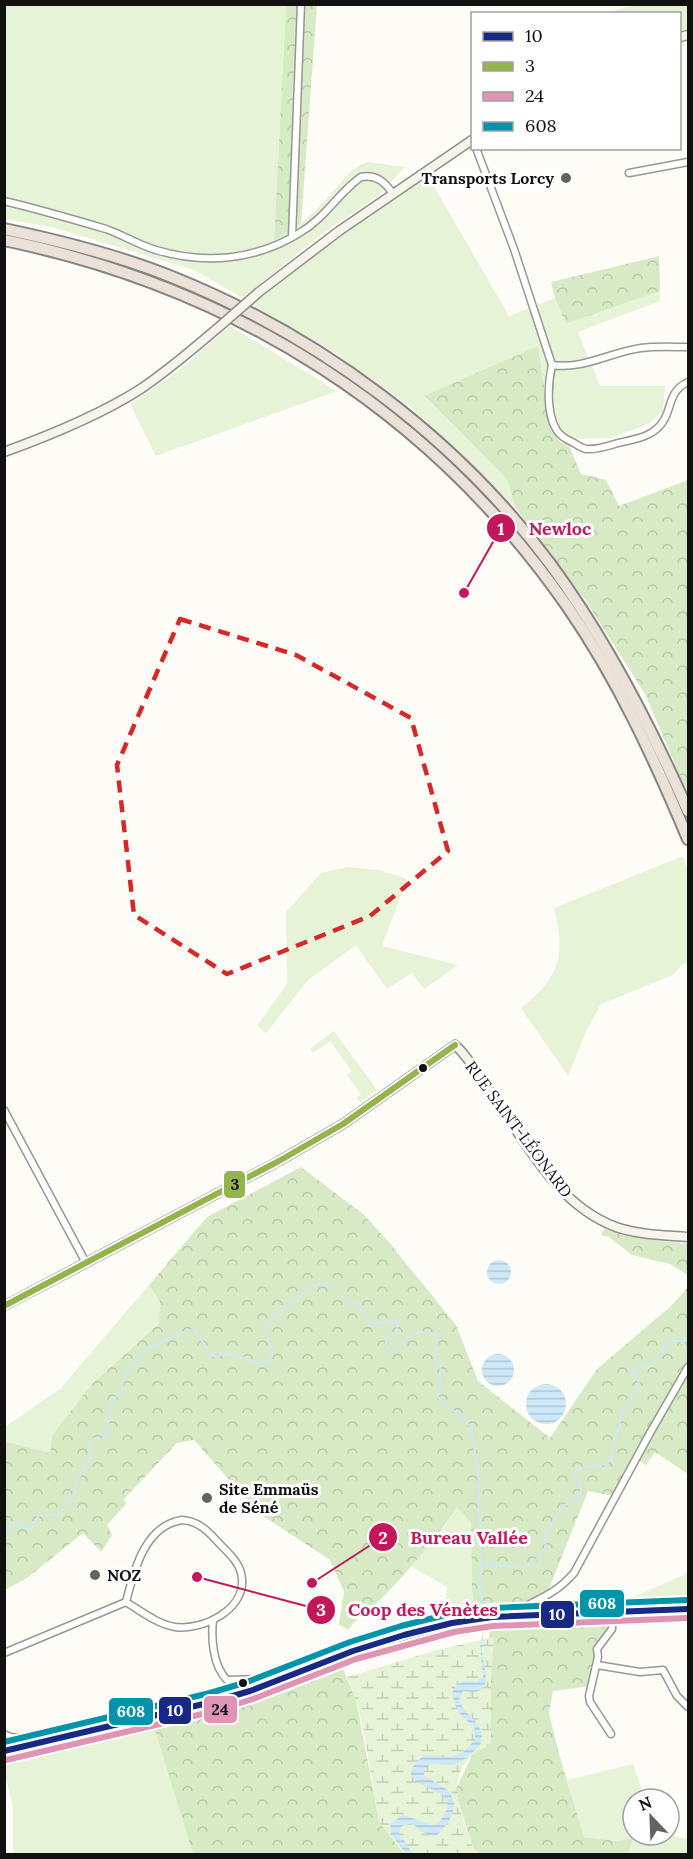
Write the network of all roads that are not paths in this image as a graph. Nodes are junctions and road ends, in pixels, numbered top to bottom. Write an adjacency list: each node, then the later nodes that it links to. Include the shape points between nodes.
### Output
1 (301, 4): 9 (street)
2 (471, 142): 6 (main road)
3 (477, 150): 12 (street)
4 (688, 162): 5 (street)
5 (629, 172)
6 (393, 194): 9 (street, via 375,177 361,177 318,220); 14 (main road, bridge, via 317,246 164,372 90,417)
7 (4, 201): 9 (street, via 181,255 245,256)
8 (4, 229): 15 (highway, via 117,258 215,296 322,355 424,431 507,512 576,600 637,702)
9 (292, 237)
10 (4, 240): 16 (highway, via 138,277 241,321 352,388 427,448 507,529 577,621 637,727)
11 (688, 347): 12 (street, via 640,348 601,359)
12 (552, 365): 13 (street, via 550,409 556,430 585,449 649,435 665,421 673,394)
13 (688, 382)
14 (4, 452)
15 (688, 811)
16 (688, 838)
17 (4, 1110): 19 (street)
18 (688, 1237): 19 (main road, RUE SAINT-LÉONARD, via 618,1227 580,1208 554,1182 455,1045 343,1124)
19 (86, 1263): 20 (main road)
20 (4, 1306)
21 (688, 1367): 25 (street, via 574,1573 561,1588 524,1607)
22 (126, 1602): 26 (street, via 174,1627 195,1627); 26 (street, via 147,1542 165,1525 190,1520 208,1531 242,1575 237,1598); 27 (street)
23 (688, 1609): 24 (main road)
24 (613, 1612): 25 (main road); 28 (street, via 612,1629 597,1649)
25 (520, 1616): 29 (main road, via 452,1623 404,1635)
26 (213, 1620): 29 (street, via 211,1634 219,1671 226,1680 262,1679)
27 (4, 1653)
28 (597, 1665): 30 (street, via 640,1672 663,1670); 33 (street, via 590,1702)
29 (304, 1670): 31 (main road, via 212,1702)
30 (688, 1707)
31 (107, 1728): 32 (street, via 95,1726 22,1739); 34 (main road)
32 (4, 1734)
33 (611, 1734)
34 (4, 1751)

